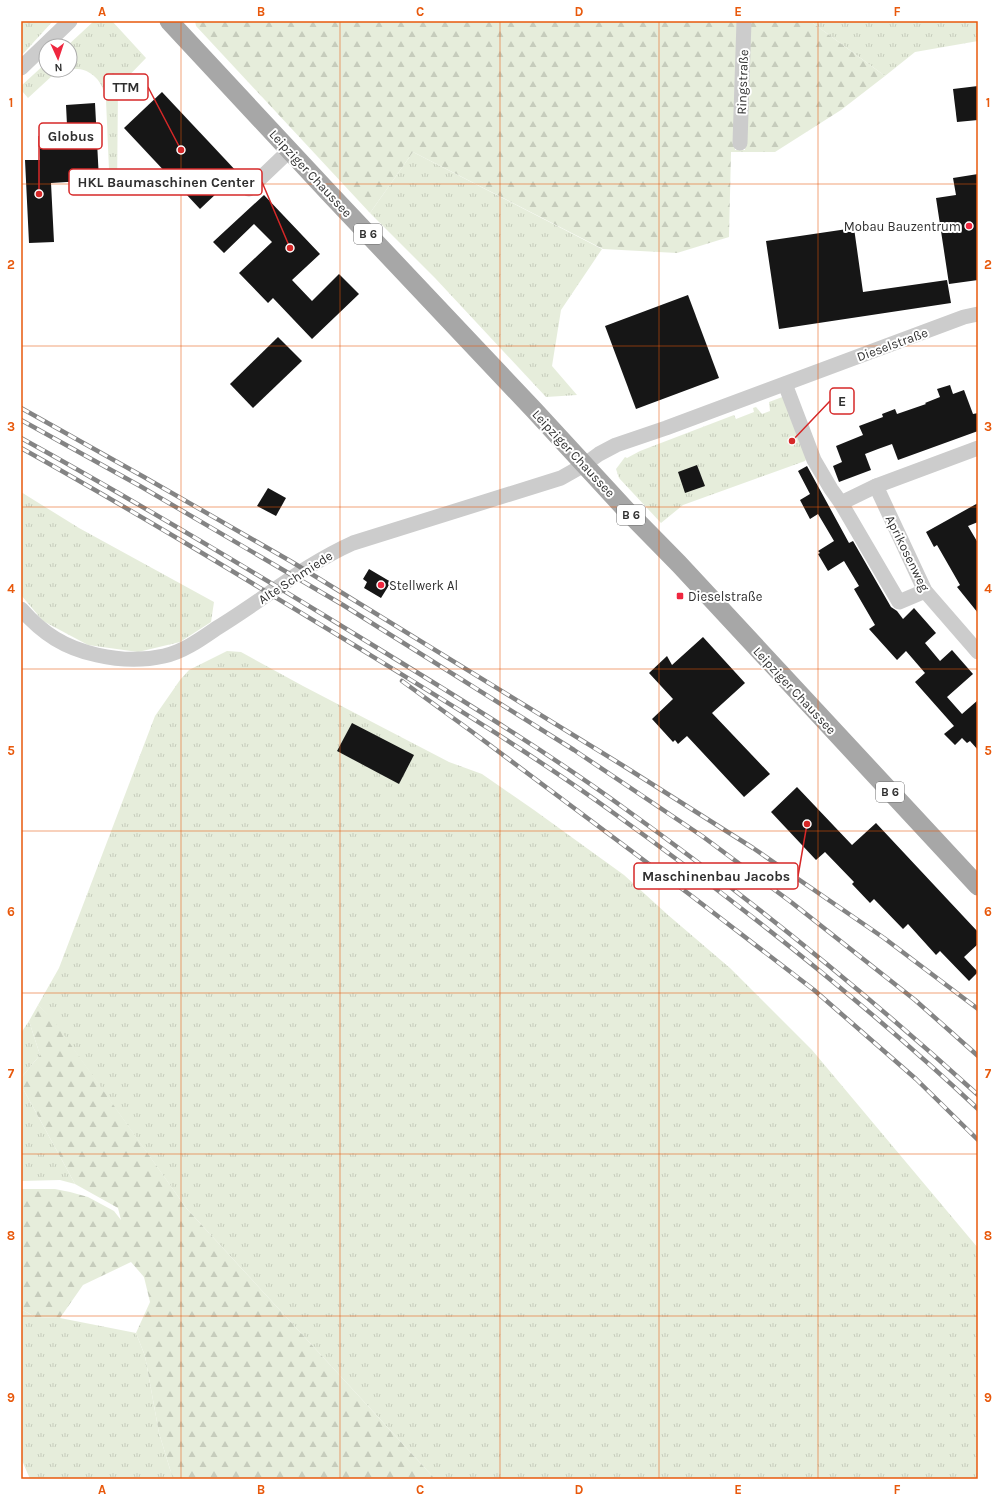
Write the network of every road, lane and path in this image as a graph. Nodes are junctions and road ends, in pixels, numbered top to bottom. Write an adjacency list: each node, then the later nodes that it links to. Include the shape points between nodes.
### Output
1 (61, 21): 5 (street)
2 (70, 21): 6 (street)
3 (744, 21): 9 (street, Ringstraße)
4 (177, 25): 10 (main road, Leipziger Chaussee / B 6)
5 (49, 38)
6 (52, 38)
7 (38, 53): 8 (street)
8 (21, 68)
9 (740, 143)
10 (289, 150): 11 (street); 15 (main road, Leipziger Chaussee / B 6)
11 (249, 189)
12 (978, 314): 13 (street, Dieselstraße)
13 (785, 384): 15 (street, Dieselstraße, via 616,445); 17 (street, via 814,460)
14 (978, 448): 16 (street)
15 (584, 465): 19 (street, Alte Schmiede, via 561,478 354,543 333,552 199,640 164,656 125,659 91,654 68,646 42,630); 21 (main road, Leipziger Chaussee / B 6)
16 (876, 486): 17 (street); 18 (street, Aprikosenweg)
17 (841, 503): 18 (street, via 899,602)
18 (925, 591): 20 (street, Aprikosenweg)
19 (21, 609)
20 (978, 652)
21 (978, 886)

